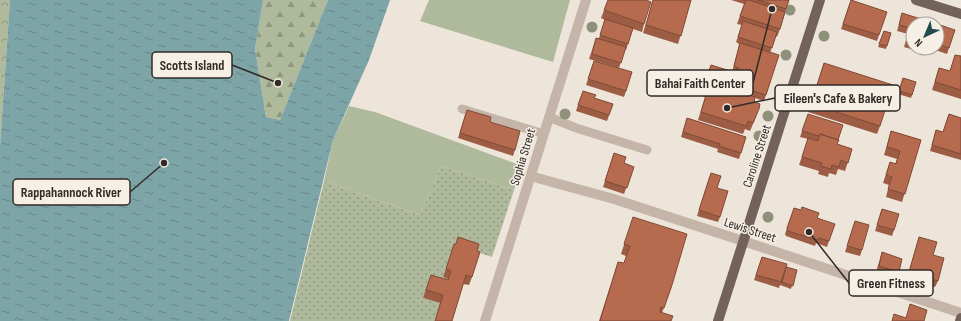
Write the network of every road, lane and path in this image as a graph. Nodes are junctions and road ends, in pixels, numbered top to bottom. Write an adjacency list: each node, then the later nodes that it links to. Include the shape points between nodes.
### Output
1 (586, 0): 6 (street, Sophia Street)
2 (820, 0): 10 (main road, Caroline Street)
3 (916, 0): 4 (main road)
4 (961, 14)
5 (462, 109): 7 (lane)
6 (549, 117): 7 (street, Sophia Street); 8 (lane)
7 (544, 134): 9 (street, Sophia Street)
8 (647, 150)
9 (530, 176): 10 (street, Lewis Street, via 614,199); 13 (street, Sophia Street)
10 (744, 241): 11 (street, Lewis Street); 14 (main road, Caroline Street)
11 (961, 313)
12 (961, 318): 15 (main road)
13 (485, 321)
14 (718, 321)
15 (960, 321)

